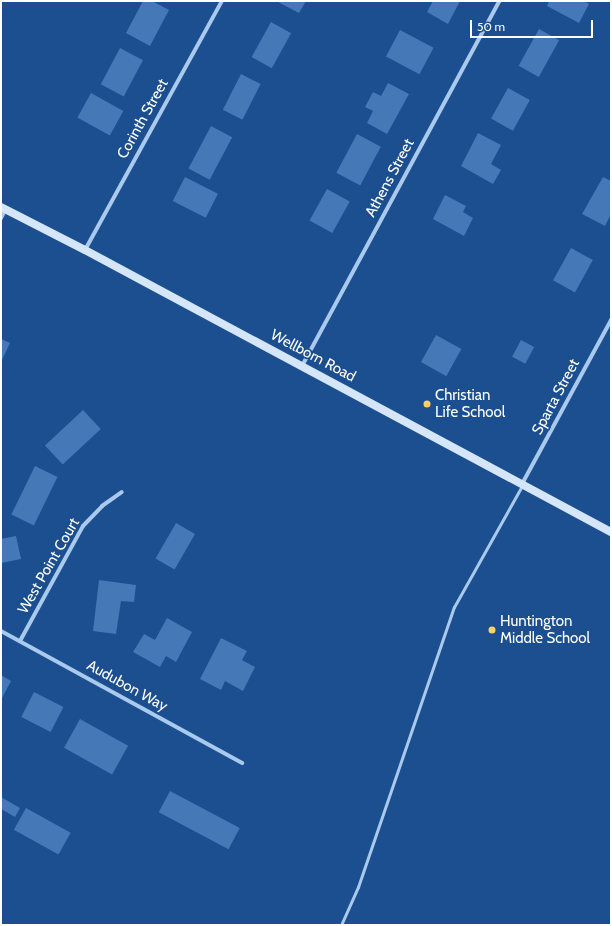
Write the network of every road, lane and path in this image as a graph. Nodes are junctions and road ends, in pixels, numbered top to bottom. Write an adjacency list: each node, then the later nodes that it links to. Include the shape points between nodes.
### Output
1 (222, 1): 5 (street, Corinth Street)
2 (499, 1): 7 (street, Athens Street)
3 (3, 208): 4 (street); 5 (street, Wellborn Road)
4 (1, 218)
5 (85, 250): 7 (street, Wellborn Road)
6 (611, 320): 8 (street, Sparta Street)
7 (302, 366): 8 (street, Wellborn Road)
8 (522, 484): 10 (street, Wellborn Road); 14 (lane, via 454,607 360,879)
9 (122, 492): 12 (street, West Point Court, via 102,506 83,526)
10 (611, 532)
11 (1, 631): 12 (street, Audubon Way)
12 (20, 641): 13 (street, Audubon Way)
13 (242, 763)
14 (341, 925)

